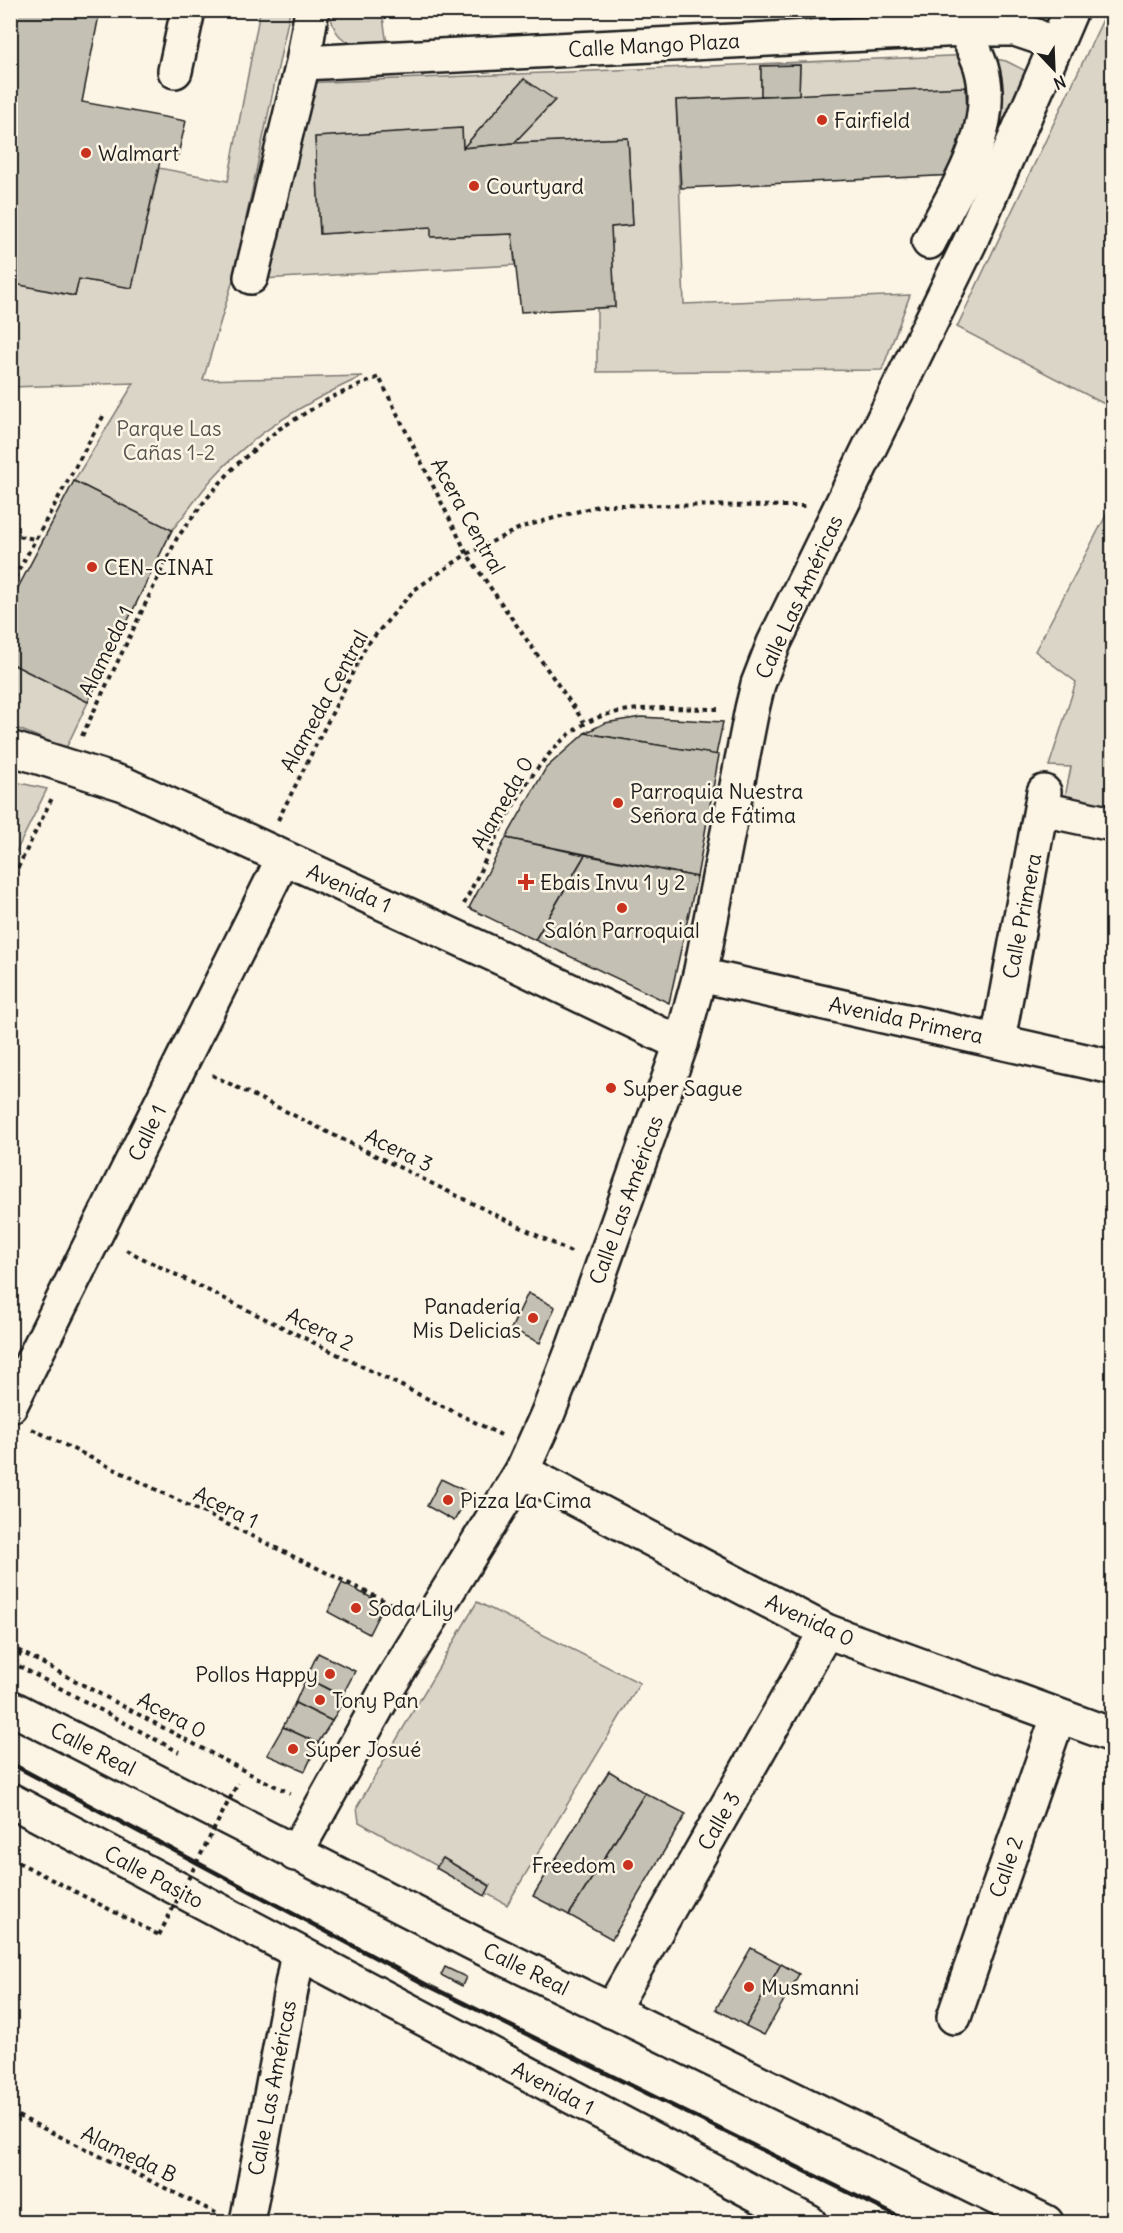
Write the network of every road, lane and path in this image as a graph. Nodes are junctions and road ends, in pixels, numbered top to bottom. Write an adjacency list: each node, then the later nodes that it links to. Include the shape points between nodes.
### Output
1 (188, 10): 7 (street)
2 (312, 10): 6 (street)
3 (1071, 10): 5 (street, Calle Las Américas)
4 (964, 29): 5 (street, Calle Mango Plaza, via 1015,28); 6 (street, Calle Mango Plaza); 8 (street, via 981,66 985,115 976,150)
5 (1056, 45): 12 (street, Calle Las Américas, via 970,242)
6 (303, 63): 9 (street)
7 (175, 71)
8 (929, 242)
9 (252, 277)
10 (379, 377): 15 (path, Acera Central); 20 (path, Alameda 1, via 332,397 279,429 236,465 207,498 177,538)
11 (105, 413): 14 (path)
12 (842, 506): 15 (path, Alameda Central, via 601,505 522,527); 17 (street, Calle Las Américas, via 774,643)
13 (10, 535): 14 (path)
14 (36, 539): 16 (path)
15 (467, 554): 18 (path, Acera Central); 22 (path, Alameda Central, via 414,590 366,646 342,690)
16 (10, 586)
17 (752, 709): 18 (path, Alameda 0, via 632,710); 25 (street, Calle Las Américas)
18 (584, 722): 24 (path, Alameda 0, via 556,745 531,777)
19 (10, 748): 20 (street, Avenida 1)
20 (68, 765): 22 (street, Avenida 1, via 124,784); 23 (path, Alameda 1)
21 (1113, 824): 26 (street, Calle Primera, via 1043,800)
22 (274, 853): 24 (street, Avenida 1); 28 (street, Calle 1)
23 (10, 884)
24 (449, 933): 27 (street, Avenida 1)
25 (700, 975): 26 (street, Avenida Primera); 27 (street, Calle Las Américas)
26 (998, 1040): 29 (street, Avenida Primera)
27 (681, 1044): 31 (street, Calle Las Américas)
28 (183, 1060): 30 (street, Calle 1); 31 (path, Acera 3)
29 (1113, 1067)
30 (96, 1235): 32 (street, Calle 1); 33 (path, Acera 2)
31 (602, 1267): 33 (street, Calle Las Américas)
32 (16, 1415): 34 (path, Acera 1)
33 (526, 1460): 34 (street, Calle Las Américas); 35 (street, Avenida 0)
34 (428, 1622): 44 (street, Calle Las Américas)
35 (826, 1631): 39 (street, Avenida 0); 48 (street, Calle 3)
36 (10, 1646): 37 (path, Acera 0)
37 (21, 1652): 41 (path, via 15,1664); 44 (path, Acera 0, via 254,1776)
38 (10, 1707): 45 (street, Calle Real)
39 (1058, 1717): 40 (street, Avenida 0); 49 (street, Calle 2)
40 (1113, 1735)
41 (188, 1756)
42 (228, 1778): 46 (path, bridge, via 238,1784 159,1935)
43 (10, 1800): 47 (street, Calle Pasito)
44 (321, 1807): 45 (street, Calle Las Américas)
45 (295, 1854): 48 (street, Calle Real)
46 (10, 1858)
47 (298, 1953): 51 (street, Calle Las Américas); 52 (street, Avenida 1)
48 (611, 2011): 53 (street, Calle Real)
49 (954, 2017)
50 (10, 2112): 51 (path, Alameda B)
51 (236, 2220)
52 (809, 2223)
53 (1046, 2223)

